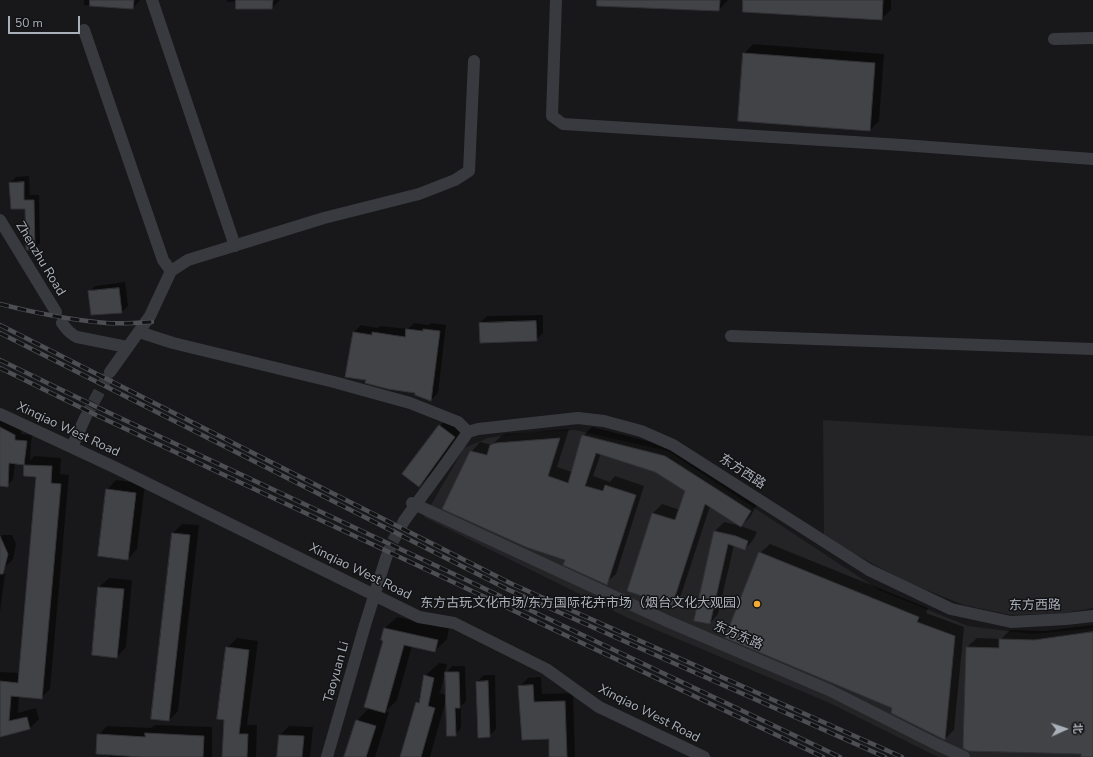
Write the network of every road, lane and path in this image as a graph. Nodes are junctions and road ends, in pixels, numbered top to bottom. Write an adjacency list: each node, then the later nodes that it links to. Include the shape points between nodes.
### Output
1 (556, 0): 7 (street, via 552,116 563,124)
2 (152, 1): 9 (street)
3 (84, 30): 10 (street, via 163,260)
4 (1093, 38): 5 (street)
5 (1054, 39)
6 (474, 60): 9 (street, via 469,171 455,180 418,194 324,218)
7 (1093, 159)
8 (0, 220): 13 (street, Zhenzhu Road, via 67,330 77,337)
9 (235, 246): 10 (street, via 188,260)
10 (171, 270): 11 (street, via 155,308)
11 (138, 332): 13 (street); 18 (street, via 410,403 458,422)
12 (731, 336): 14 (street)
13 (127, 347): 15 (street)
14 (1093, 349)
15 (110, 372)
16 (0, 414): 19 (street, Xinqiao West Road)
17 (85, 418): 19 (street)
18 (468, 432): 20 (street, via 450,459); 24 (street, 东方西路, via 578,418 604,421 641,431 673,444 869,570 951,609 1011,622)
19 (72, 447): 23 (street, Xinqiao West Road)
20 (414, 503): 21 (street); 27 (street, 东方东路, via 667,621 828,690)
21 (404, 521)
22 (386, 558): 23 (street)
23 (374, 595): 25 (street, Taoyuan Li); 26 (street, Xinqiao West Road, via 419,617 454,623 546,669 599,707)
24 (1093, 616)
25 (327, 757)
26 (704, 757)
27 (964, 757)

